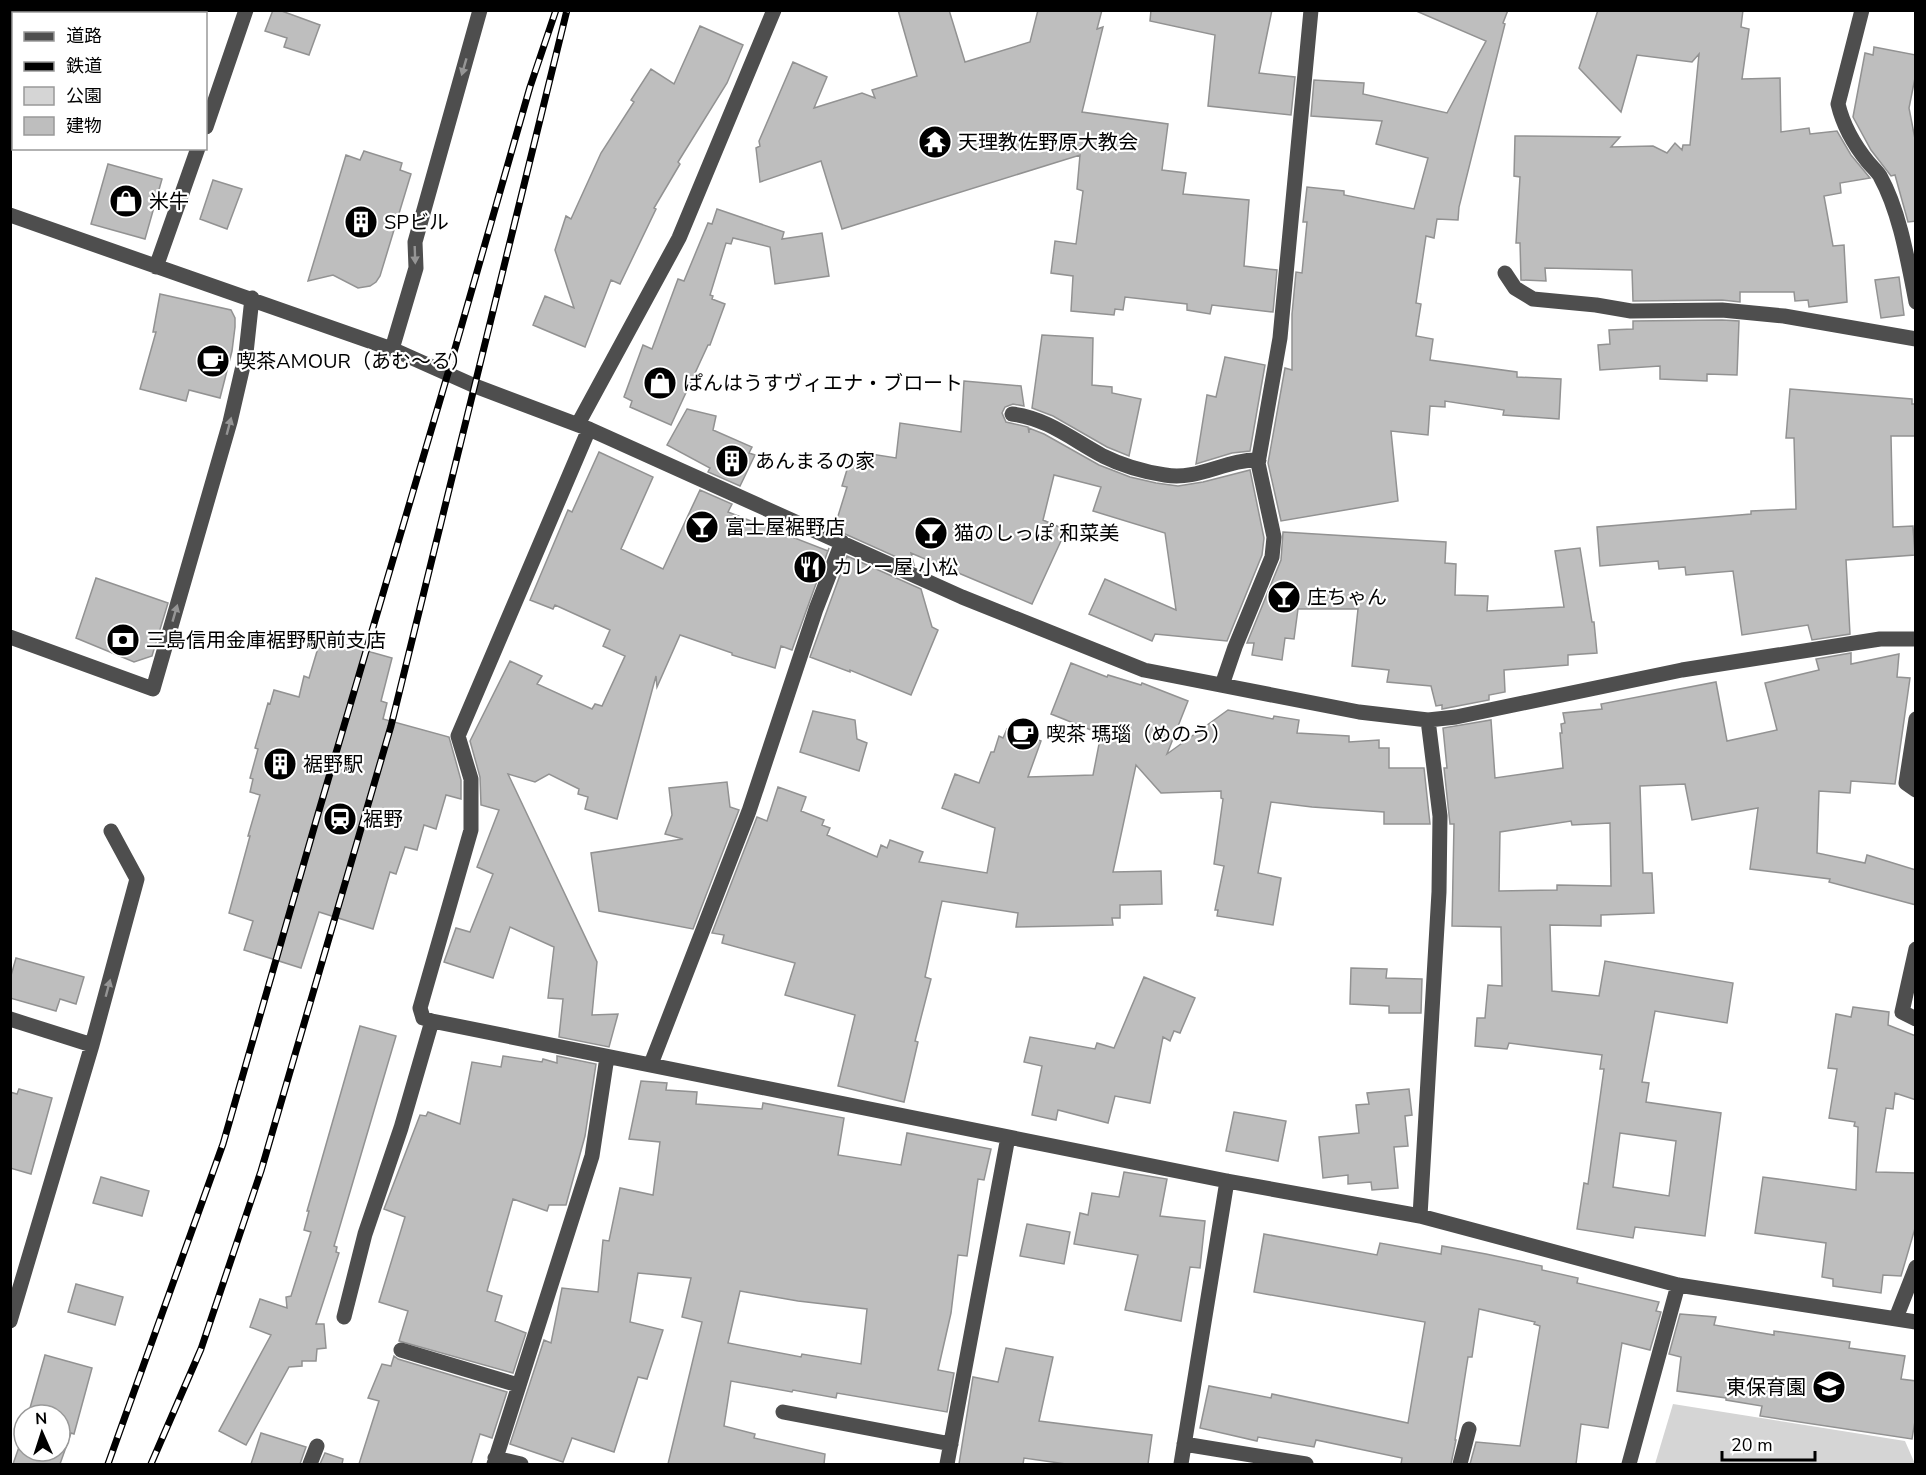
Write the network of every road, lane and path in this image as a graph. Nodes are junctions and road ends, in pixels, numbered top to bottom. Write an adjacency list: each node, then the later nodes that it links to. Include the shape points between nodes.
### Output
1 (246, 10): 6 (street)
2 (480, 10): 14 (street, one-way to 14, via 415,242 416,268)
3 (774, 10): 16 (street, via 679,238)
4 (1311, 10): 17 (street, via 1281,328)
5 (1862, 10): 12 (street, via 1838,105 1842,119 1887,189 1905,247)
6 (207, 124)
7 (197, 150): 9 (street)
8 (10, 215): 9 (street)
9 (156, 267): 11 (street)
10 (1505, 273): 13 (street, via 1515,288 1533,299 1631,311 1722,310 1784,315)
11 (252, 298): 14 (street); 19 (street, one-way to 11, via 153,689 230,422 246,353)
12 (1916, 302)
13 (1916, 339)
14 (392, 349): 16 (street, via 475,386)
15 (1012, 414): 17 (street, via 1049,424 1108,458 1166,476 1204,473 1244,460)
16 (584, 427): 18 (street); 29 (street, via 458,736 471,779 471,830 420,1008 423,1018)
17 (1259, 460): 21 (street, via 1274,537 1272,557)
18 (842, 542): 21 (street, via 962,597 1144,670); 32 (street, via 749,811)
19 (10, 637)
20 (1916, 639): 23 (street, via 1880,639 1682,670)
21 (1222, 685): 23 (street, via 1359,712)
22 (1916, 719): 24 (street, via 1906,783)
23 (1428, 720): 35 (street, via 1440,827 1439,892)
24 (1916, 790)
25 (111, 831): 30 (street, one-way to 25, via 137,879)
26 (1916, 949): 28 (street, via 1902,1012)
27 (10, 1019): 30 (street)
28 (1916, 1019)
29 (432, 1021): 31 (street); 38 (street, via 365,1234)
30 (92, 1045): 40 (street)
31 (607, 1057): 32 (street); 43 (street, via 592,1156)
32 (651, 1064): 33 (street)
33 (1008, 1137): 34 (street); 46 (street)
34 (1227, 1181): 35 (street); 47 (street)
35 (1420, 1216): 37 (street)
36 (1916, 1268): 39 (street)
37 (1678, 1285): 39 (street); 56 (street)
38 (344, 1317)
39 (1896, 1318): 41 (street)
40 (10, 1321)
41 (1916, 1322)
42 (401, 1350): 43 (street)
43 (518, 1385): 49 (street)
44 (783, 1412): 46 (street)
45 (1469, 1429): 55 (street)
46 (951, 1444): 52 (street)
47 (1184, 1444): 53 (street); 54 (street)
48 (317, 1446): 50 (street)
49 (494, 1461): 51 (street)
50 (310, 1464)
51 (521, 1464)
52 (947, 1464)
53 (1180, 1464)
54 (1306, 1464)
55 (1460, 1464)
56 (1629, 1464)

